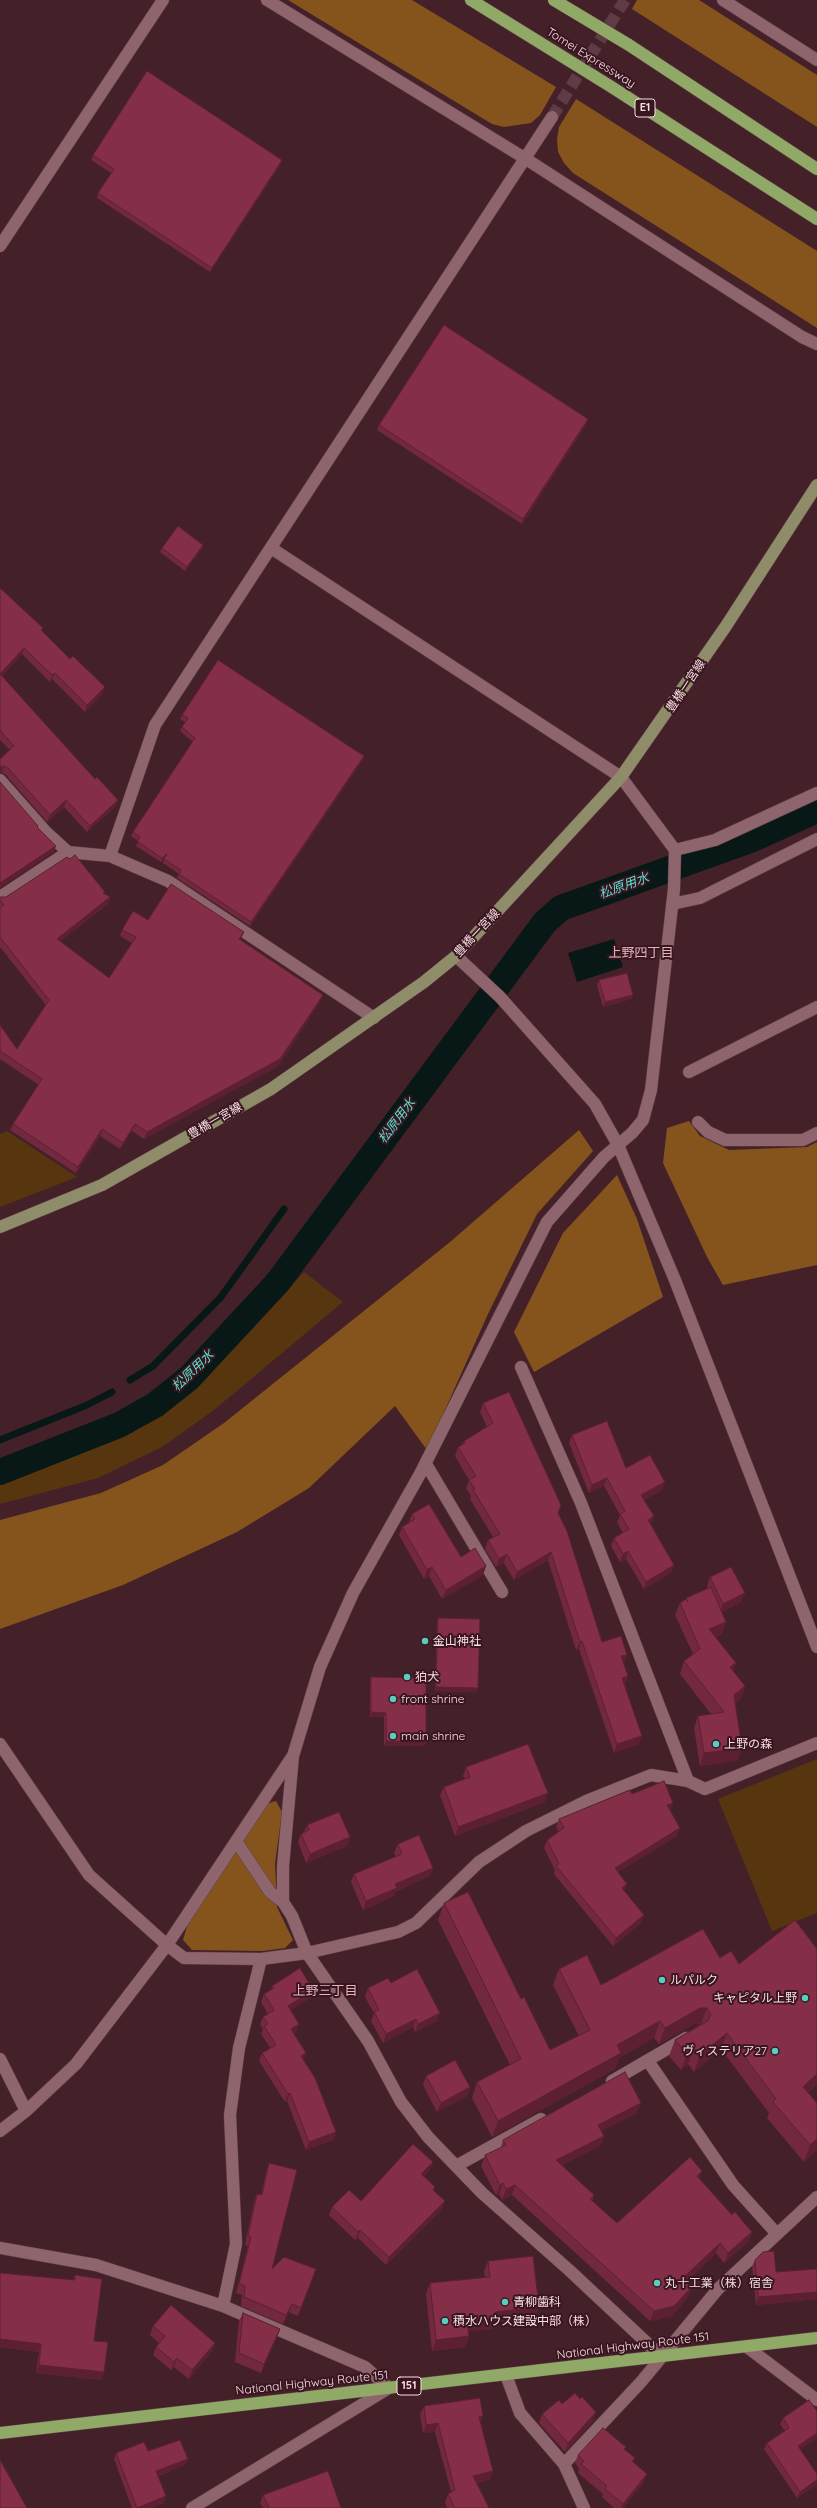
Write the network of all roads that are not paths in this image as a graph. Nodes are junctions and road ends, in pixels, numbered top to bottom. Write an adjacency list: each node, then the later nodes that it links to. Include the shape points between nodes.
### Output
1 (162, 0): 11 (street)
2 (267, 0): 8 (street)
3 (471, 0): 10 (highway, Tomei Expressway / E1)
4 (554, 0): 9 (highway, via 629,45)
5 (723, 0): 6 (street)
6 (817, 60)
7 (552, 117): 8 (street)
8 (526, 159): 12 (street, via 802,337); 14 (street)
9 (817, 169)
10 (817, 219)
11 (0, 246)
12 (817, 344)
13 (817, 485): 15 (main road, 豊橋一宮線, via 726,626)
14 (271, 548): 15 (street); 21 (street, via 155,725)
15 (621, 777): 19 (street); 24 (main road, 豊橋一宮線)
16 (0, 780): 20 (street, via 46,832)
17 (817, 792): 19 (street, via 715,840)
18 (817, 839): 23 (street, via 700,898)
19 (675, 850): 23 (street)
20 (68, 852): 21 (street); 22 (street)
21 (110, 856): 26 (street, via 168,881)
22 (0, 897)
23 (672, 904): 30 (street, via 650,1102 643,1120)
24 (456, 956): 26 (main road, 豊橋一宮線); 30 (street, via 500,998 594,1104)
25 (817, 1007): 27 (street)
26 (374, 1018): 31 (main road, 豊橋一宮線, via 271,1089 102,1185)
27 (689, 1072)
28 (698, 1122): 29 (street, via 708,1132 725,1140 803,1140)
29 (817, 1133)
30 (618, 1145): 33 (street, via 604,1157 547,1222); 35 (street, via 675,1280)
31 (0, 1227)
32 (520, 1368): 39 (street, via 581,1503)
33 (426, 1464): 34 (street); 38 (street, via 354,1593 320,1667)
34 (502, 1592)
35 (817, 1648)
36 (817, 1743): 39 (street, via 705,1788)
37 (0, 1744): 42 (street, via 89,1875)
38 (293, 1756): 40 (street); 41 (street, via 283,1866)
39 (688, 1781): 43 (street, via 651,1775 586,1800 526,1831 480,1862 416,1923 398,1932)
40 (236, 1841): 41 (street, via 270,1892); 42 (street)
41 (283, 1902): 43 (street, via 292,1916)
42 (167, 1945): 44 (street, via 184,1958); 49 (street, via 76,2064)
43 (307, 1953): 44 (street); 52 (street, via 368,2041 401,2102 428,2137)
44 (261, 1960): 56 (street, via 240,2048 230,2115 236,2244)
45 (698, 2031): 47 (street)
46 (0, 2059): 49 (street)
47 (648, 2061): 48 (street); 54 (street, via 733,2185)
48 (600, 2087)
49 (26, 2111): 51 (street)
50 (552, 2113): 52 (street)
51 (0, 2131)
52 (456, 2166): 59 (street, via 482,2194 575,2275)
53 (817, 2197): 54 (street)
54 (777, 2234): 59 (street, via 700,2308)
55 (0, 2248): 56 (street, via 96,2265)
56 (223, 2306): 61 (street, via 365,2367)
57 (817, 2338): 58 (highway, National Highway Route 151 / 151)
58 (747, 2347): 59 (highway, National Highway Route 151 / 151); 62 (street)
59 (662, 2357): 60 (highway, National Highway Route 151 / 151); 64 (street)
60 (506, 2375): 61 (highway, National Highway Route 151 / 151); 64 (street, via 520,2413)
61 (389, 2388): 63 (highway, National Highway Route 151 / 151); 65 (street)
62 (817, 2400)
63 (0, 2433)
64 (564, 2464): 66 (street)
65 (192, 2508)
66 (584, 2508)

